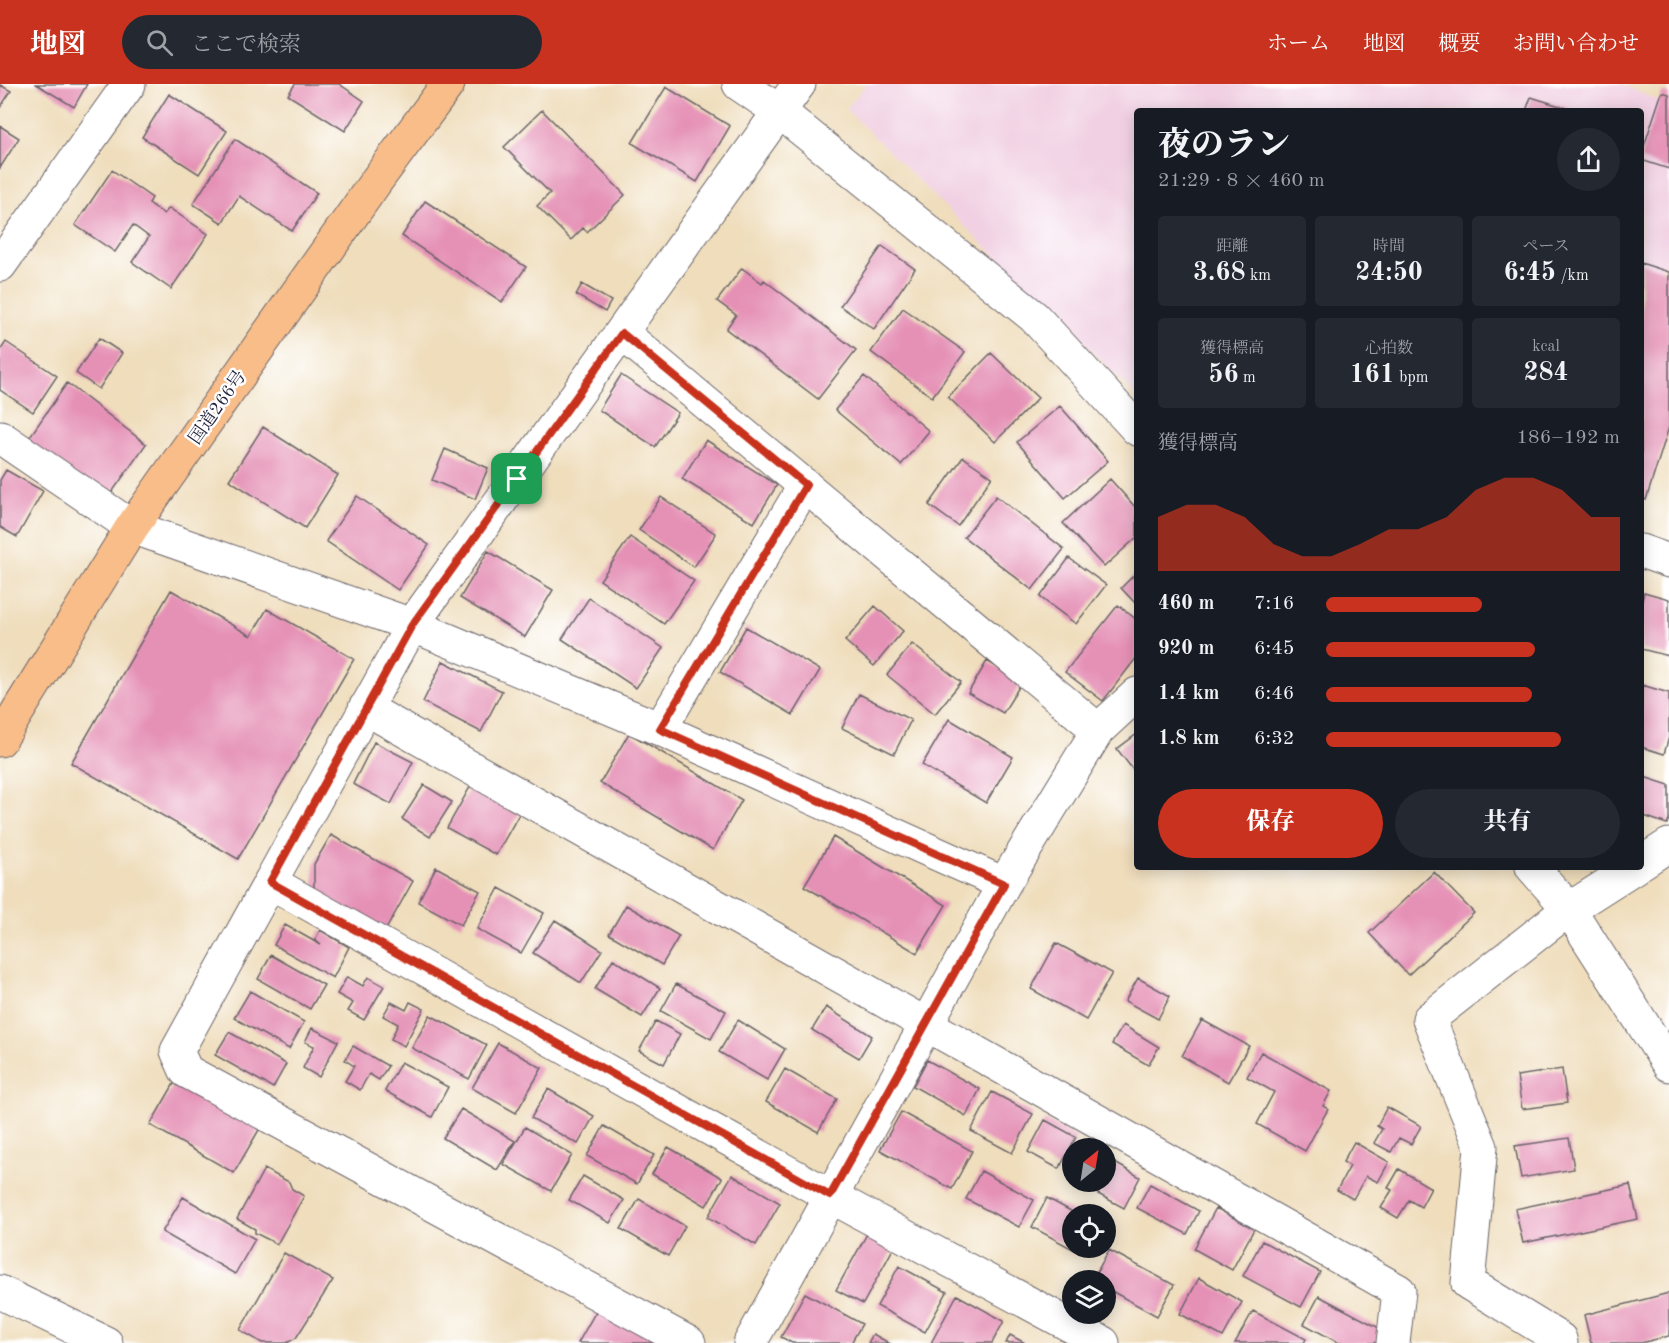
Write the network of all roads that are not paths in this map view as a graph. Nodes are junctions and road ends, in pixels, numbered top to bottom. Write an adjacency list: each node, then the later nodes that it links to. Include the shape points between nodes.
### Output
1 (129, 84): 6 (street)
2 (448, 84): 11 (highway, 国道266号)
3 (739, 84): 5 (street)
4 (799, 84): 5 (street)
5 (780, 112): 7 (street); 8 (street, via 1034,317)
6 (0, 265)
7 (622, 333): 10 (street); 14 (street)
8 (1134, 426)
9 (0, 437): 11 (street)
10 (806, 485): 17 (street); 18 (street)
11 (132, 527): 14 (street); 19 (highway, 国道266号)
12 (1644, 552): 13 (street)
13 (1669, 561)
14 (412, 625): 16 (street); 17 (street)
15 (1134, 697): 18 (street)
16 (365, 708): 24 (street); 27 (street)
17 (660, 729): 25 (street)
18 (1098, 730): 25 (street)
19 (0, 740)
20 (1669, 845): 21 (street)
21 (1644, 861)
22 (1535, 870): 26 (street)
23 (1630, 870): 26 (street)
24 (270, 882): 29 (street); 32 (street, via 177,1051 186,1071)
25 (1004, 884): 27 (street)
26 (1569, 909): 28 (street); 36 (street, via 1429,1019 1481,1147 1468,1283)
27 (926, 1024): 29 (street); 35 (street, via 1399,1291)
28 (1669, 1065)
29 (830, 1196): 33 (street); 34 (street)
30 (0, 1292): 31 (street)
31 (106, 1343)
32 (689, 1343)
33 (750, 1343)
34 (1103, 1343)
35 (1393, 1343)
36 (1561, 1343)

